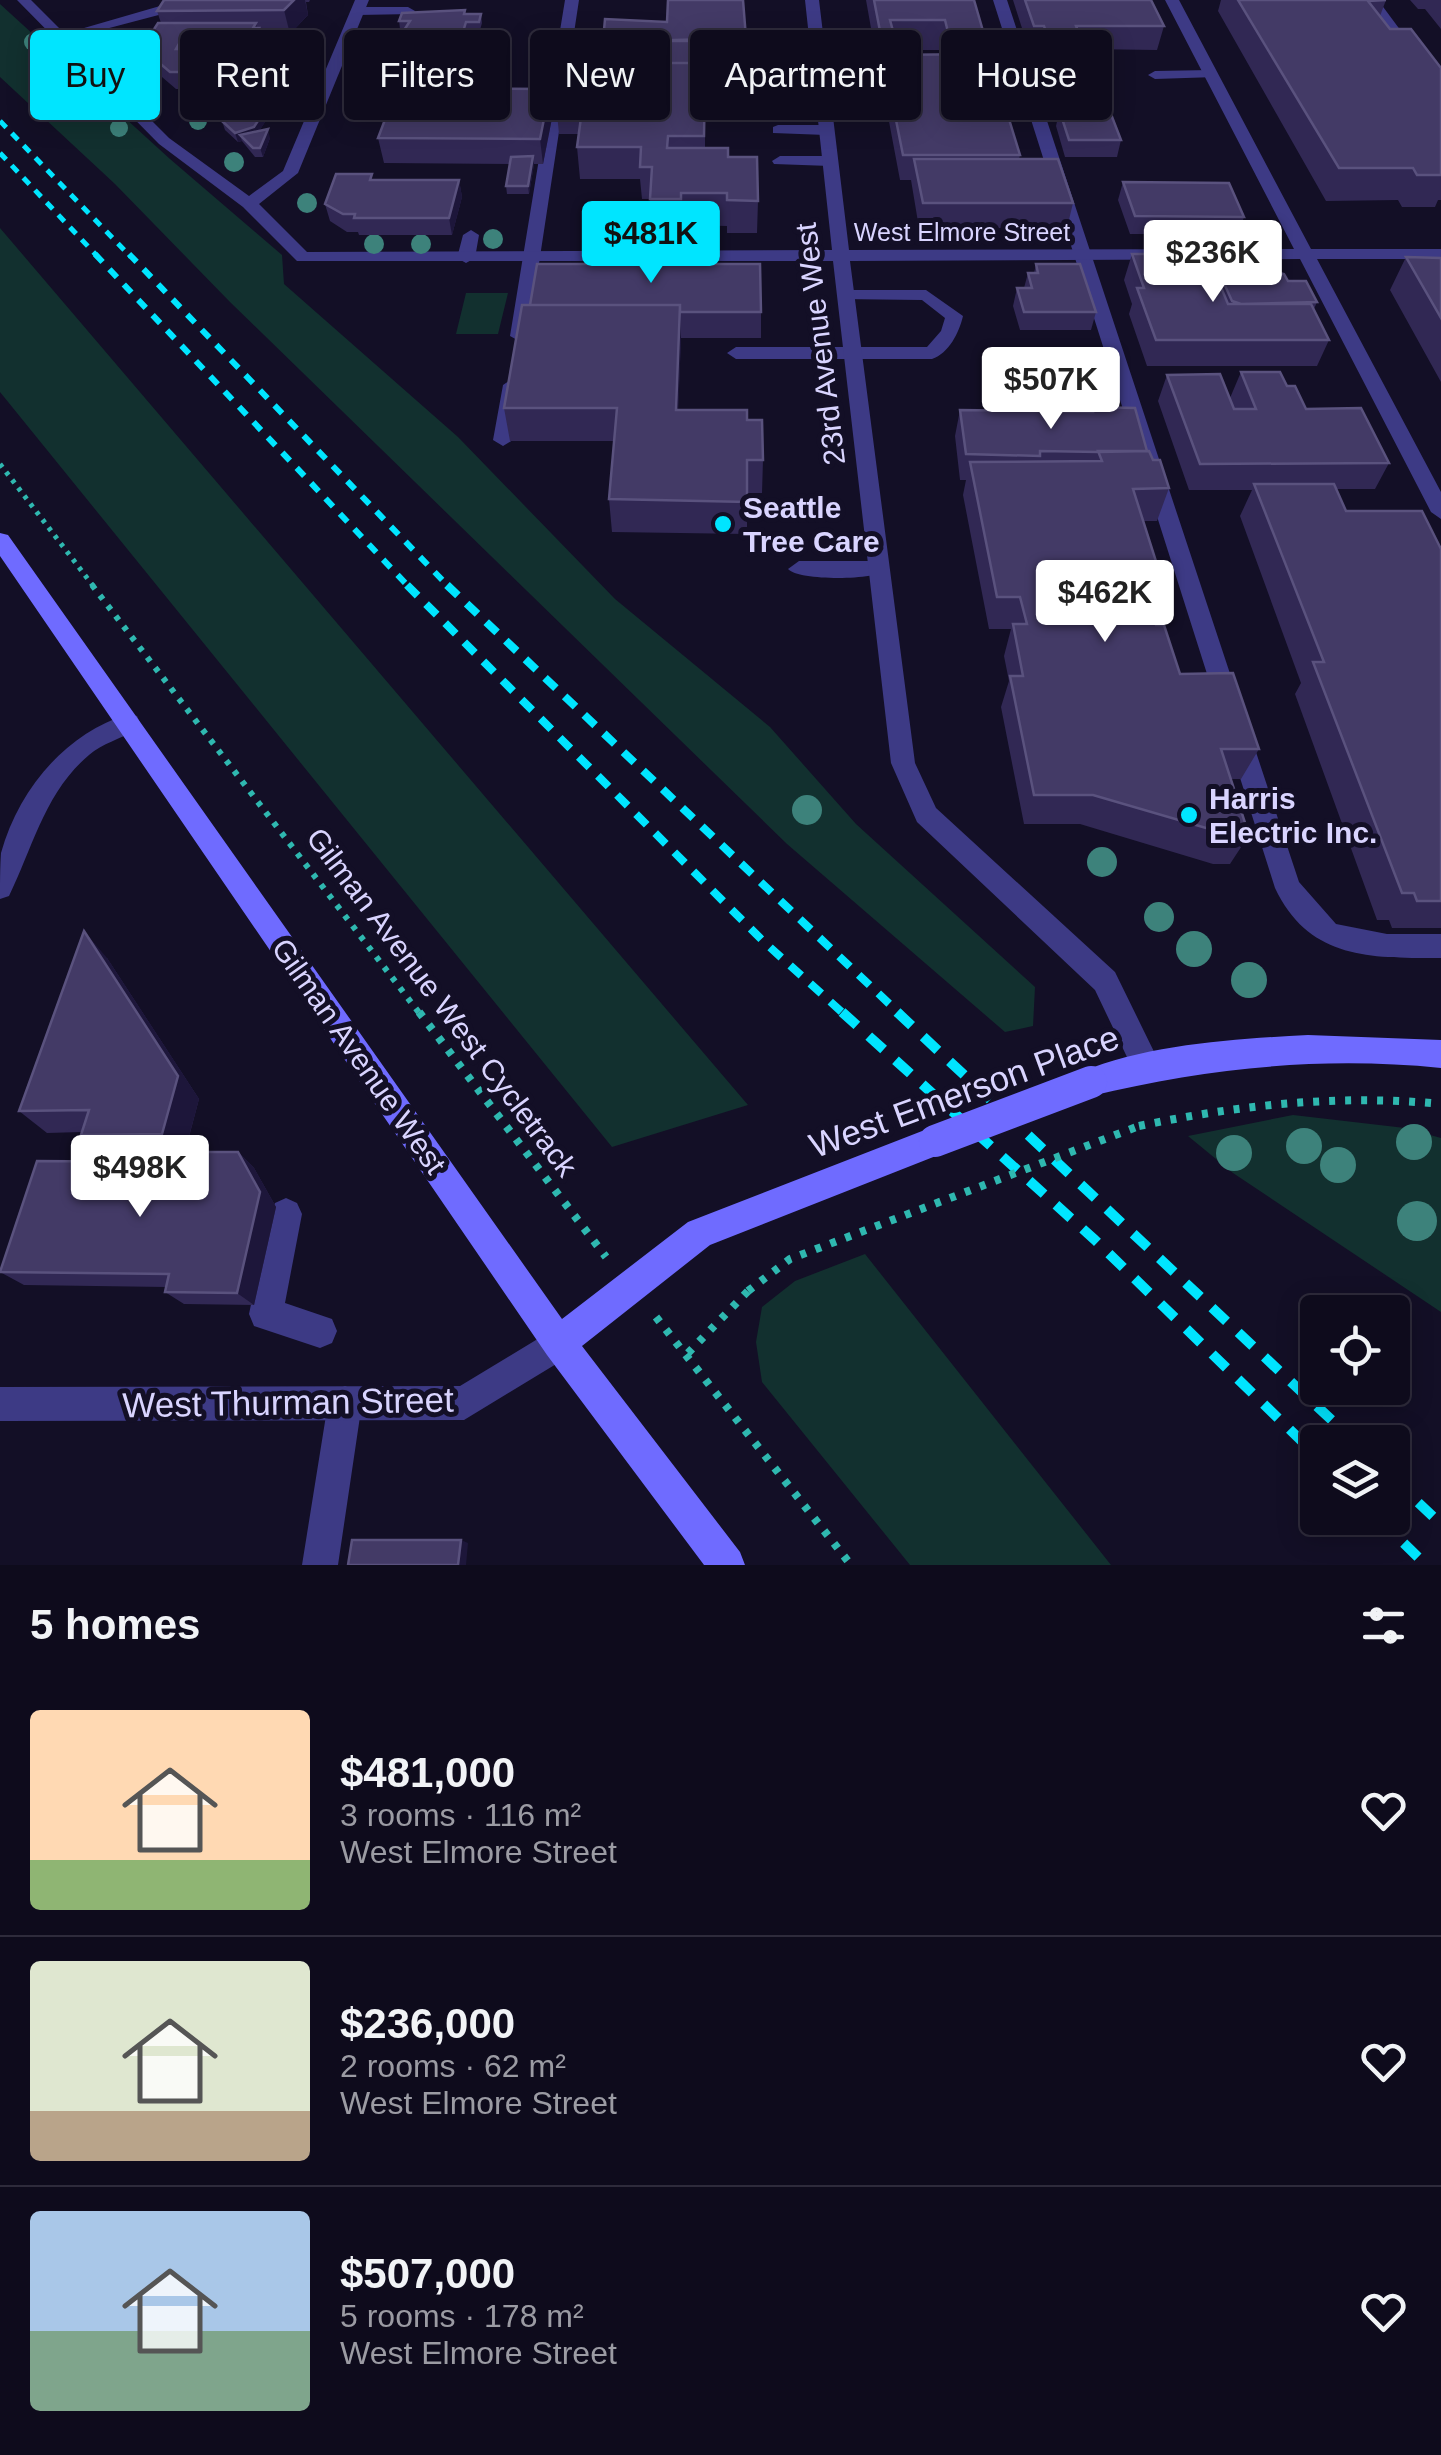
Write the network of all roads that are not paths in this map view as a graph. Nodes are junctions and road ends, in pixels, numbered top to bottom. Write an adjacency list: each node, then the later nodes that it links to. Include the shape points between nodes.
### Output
1 (24, 0): 10 (street)
2 (171, 0): 11 (street, via 165,9)
3 (572, 0): 27 (street)
4 (812, 0): 17 (street, 23rd Avenue West)
5 (1000, 0): 24 (street, via 1033,76)
6 (1172, 0): 12 (street)
7 (1371, 0): 14 (street)
8 (360, 6): 9 (street); 20 (street, via 290,173)
9 (408, 11)
10 (54, 30)
11 (83, 30)
12 (1211, 74): 13 (street); 23 (street)
13 (1156, 75)
14 (1441, 95)
15 (143, 120): 20 (street)
16 (778, 130): 17 (street)
17 (826, 130): 19 (street, 23rd Avenue West)
18 (780, 161): 19 (street)
19 (830, 161): 25 (street, 23rd Avenue West)
20 (249, 204): 26 (street, West Elmore Street, via 303,257)
21 (471, 235): 26 (street)
22 (1441, 254): 23 (street, West Elmore Street)
23 (1308, 255): 24 (street, West Elmore Street); 32 (street)
24 (1086, 256): 25 (street, West Elmore Street); 38 (street, via 1288,888 1328,934 1387,946)
25 (840, 257): 27 (street, West Elmore Street); 28 (street, 23rd Avenue West)
26 (466, 258): 27 (street, West Elmore Street)
27 (532, 258): 31 (street)
28 (844, 295): 30 (street, 23rd Avenue West); 30 (street, via 926,295 954,316 932,353)
29 (736, 353): 30 (street)
30 (851, 354): 35 (street, 23rd Avenue West)
31 (503, 440)
32 (1441, 512)
33 (0, 540): 36 (main road, Gilman Avenue West)
34 (799, 569): 35 (street)
35 (876, 569): 40 (street, 23rd Avenue West, via 903,763 926,815 1105,981)
36 (128, 723): 37 (street, via 80,748 54,777 34,806); 43 (main road, Gilman Avenue West)
37 (0, 888)
38 (1441, 946)
39 (1441, 1054): 40 (main road, West Emerson Place, via 1270,1049)
40 (1147, 1068): 43 (main road, West Emerson Place, bridge, via 1091,1082 699,1233)
41 (286, 1214): 42 (street, via 266,1314)
42 (320, 1331)
43 (559, 1343): 44 (street, West Thurman Street, via 464,1403); 47 (main road, Gilman Avenue West)
44 (345, 1403): 45 (street, West Thurman Street); 46 (street)
45 (0, 1404)
46 (320, 1565)
47 (727, 1565)

